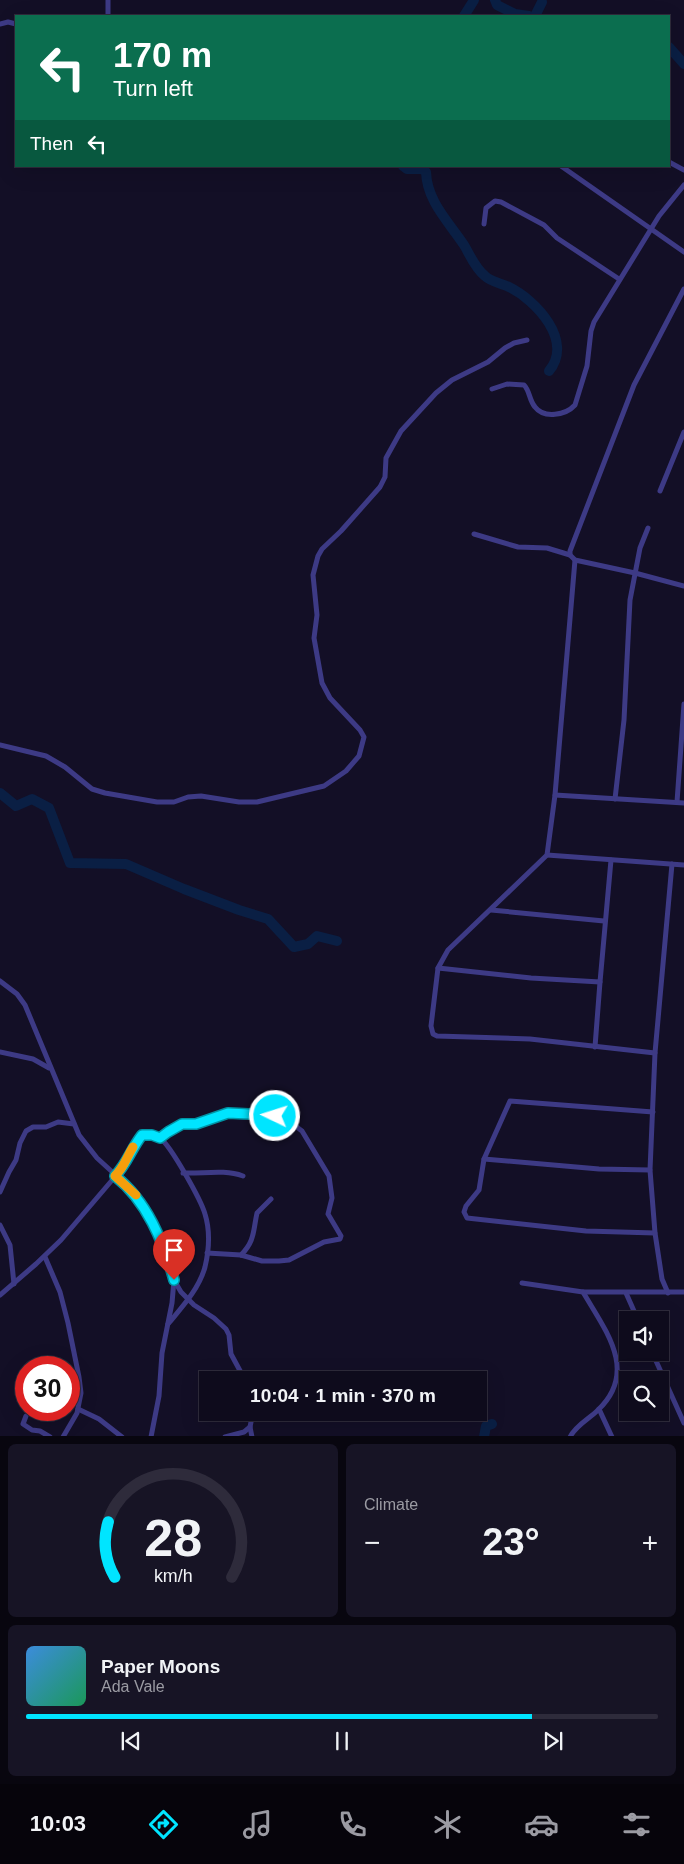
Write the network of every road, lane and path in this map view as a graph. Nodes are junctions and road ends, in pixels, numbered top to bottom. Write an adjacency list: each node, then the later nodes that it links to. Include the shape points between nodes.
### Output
1 (108, 0): 2 (street)
2 (108, 15)
3 (0, 24): 4 (street)
4 (15, 24)
5 (670, 163): 7 (street)
6 (562, 167): 10 (street)
7 (684, 170)
8 (684, 185): 10 (street)
9 (484, 224): 12 (street, via 486,208 495,201 501,202 544,225 557,238)
10 (651, 228): 11 (street); 12 (street)
11 (684, 252)
12 (619, 279): 15 (street, via 591,331 581,391 572,409 560,414 542,412 534,407 524,385 507,384)
13 (684, 289): 20 (street, via 630,395)
14 (528, 340): 25 (street, via 505,348 436,393 401,431 386,458 385,477 380,487 318,556 312,575 317,615 314,638 322,683 330,698 364,737 360,756 346,771 324,786 257,802 201,796 157,802 92,789 46,756)
15 (492, 389)
16 (684, 432): 17 (street)
17 (660, 491)
18 (648, 528): 22 (street, via 640,548)
19 (474, 534): 20 (street, via 518,547 547,548)
20 (570, 555): 21 (street)
21 (575, 560): 22 (street); 26 (street)
22 (636, 573): 23 (street); 27 (street, via 629,608 625,700)
23 (684, 586)
24 (684, 704): 28 (street)
25 (0, 745)
26 (555, 795): 27 (street); 30 (street)
27 (615, 799): 28 (street)
28 (677, 802): 29 (street)
29 (684, 803)
30 (546, 855): 31 (street); 34 (street)
31 (611, 860): 32 (street); 35 (street)
32 (672, 864): 33 (street); 41 (street)
33 (684, 865)
34 (490, 910): 35 (street); 36 (street, via 448,950)
35 (604, 921): 38 (street)
36 (438, 968): 38 (street); 39 (street, via 431,1026 433,1034 530,1039)
37 (0, 981): 42 (street, via 22,1000)
38 (600, 982): 39 (street)
39 (595, 1047): 41 (street)
40 (0, 1052): 42 (street, via 33,1058)
41 (655, 1053): 43 (street)
42 (50, 1068): 44 (street)
43 (653, 1112): 46 (street, via 510,1101); 47 (street)
44 (74, 1124): 49 (street, via 90,1151); 51 (street, via 58,1122 26,1131)
45 (160, 1138): 48 (street); 49 (street, via 142,1135); 56 (street, via 182,1124 196,1124 228,1113 264,1113 286,1119 302,1131 329,1176 332,1198 328,1214 341,1238 310,1248 289,1260 262,1261)
46 (484, 1159): 47 (street); 54 (street, via 479,1190 464,1208 467,1218 586,1231)
47 (650, 1170): 54 (street)
48 (183, 1173): 50 (street, via 219,1172); 55 (street, via 205,1214)
49 (115, 1176): 57 (street); 58 (street, via 144,1205)
50 (243, 1176)
51 (0, 1192)
52 (271, 1199): 56 (street, via 257,1213 252,1241)
53 (0, 1225): 59 (street, via 10,1245)
54 (654, 1233): 64 (street, via 662,1279)
55 (208, 1253): 56 (street); 66 (street, via 201,1280)
56 (241, 1255)
57 (45, 1256): 59 (street); 69 (street, via 60,1292)
58 (174, 1280): 66 (street); 68 (street)
59 (14, 1284): 65 (street)
60 (522, 1284): 61 (street)
61 (583, 1292): 63 (street); 74 (street, via 612,1341 617,1359 616,1385)
62 (684, 1292): 64 (street)
63 (626, 1293): 64 (street); 67 (street)
64 (668, 1293)
65 (0, 1295)
66 (188, 1300): 68 (street); 71 (street, via 226,1329 231,1354)
67 (634, 1311)
68 (168, 1324): 84 (street)
69 (75, 1356)
70 (656, 1361): 79 (street)
71 (240, 1371)
72 (80, 1385): 73 (street)
73 (80, 1398)
74 (599, 1409): 87 (street); 88 (street)
75 (80, 1410): 83 (street)
76 (24, 1421): 81 (street, via 22,1424 32,1430)
77 (71, 1421): 82 (street)
78 (251, 1421): 80 (street)
79 (684, 1423)
80 (250, 1427): 85 (street, via 244,1432); 86 (street)
81 (50, 1436)
82 (63, 1436)
83 (122, 1436)
84 (151, 1436)
85 (224, 1436)
86 (252, 1436)
87 (570, 1436)
88 (612, 1436)

